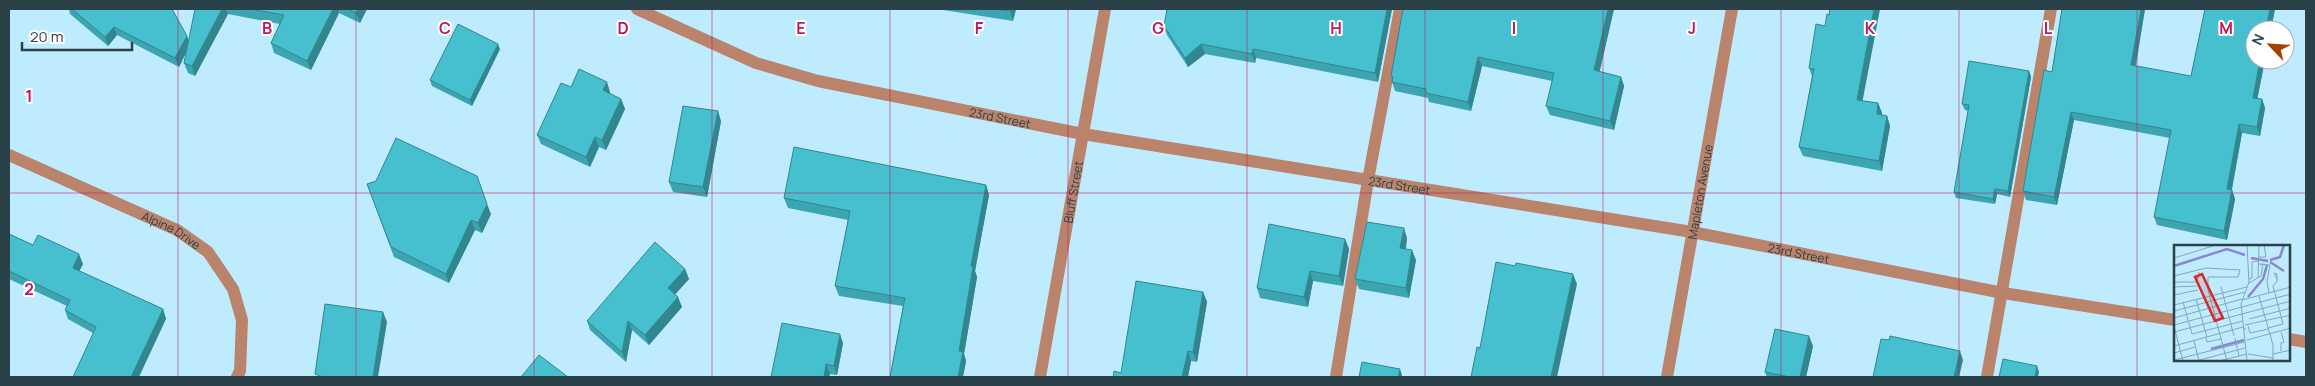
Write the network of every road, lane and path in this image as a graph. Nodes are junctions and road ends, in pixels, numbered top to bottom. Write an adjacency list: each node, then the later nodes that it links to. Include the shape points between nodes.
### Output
1 (637, 9): 6 (street, 23rd Street, via 756,63 818,81)
2 (1105, 9): 6 (street, Bluff Street)
3 (1400, 9): 8 (street)
4 (1732, 9): 9 (street, Mapleton Avenue)
5 (2051, 9): 10 (street)
6 (1083, 134): 8 (street, 23rd Street); 15 (street, Bluff Street)
7 (9, 155): 14 (street, Alpine Drive, via 177,230 208,252 233,290 242,320)
8 (1368, 180): 9 (street, 23rd Street); 16 (street)
9 (1692, 232): 10 (street, 23rd Street); 17 (street, Mapleton Avenue)
10 (2003, 293): 11 (street, 23rd Street); 18 (street)
11 (2174, 320)
12 (2290, 339): 13 (street)
13 (2306, 342)
14 (237, 377)
15 (1040, 377)
16 (1336, 377)
17 (1667, 377)
18 (1987, 377)

